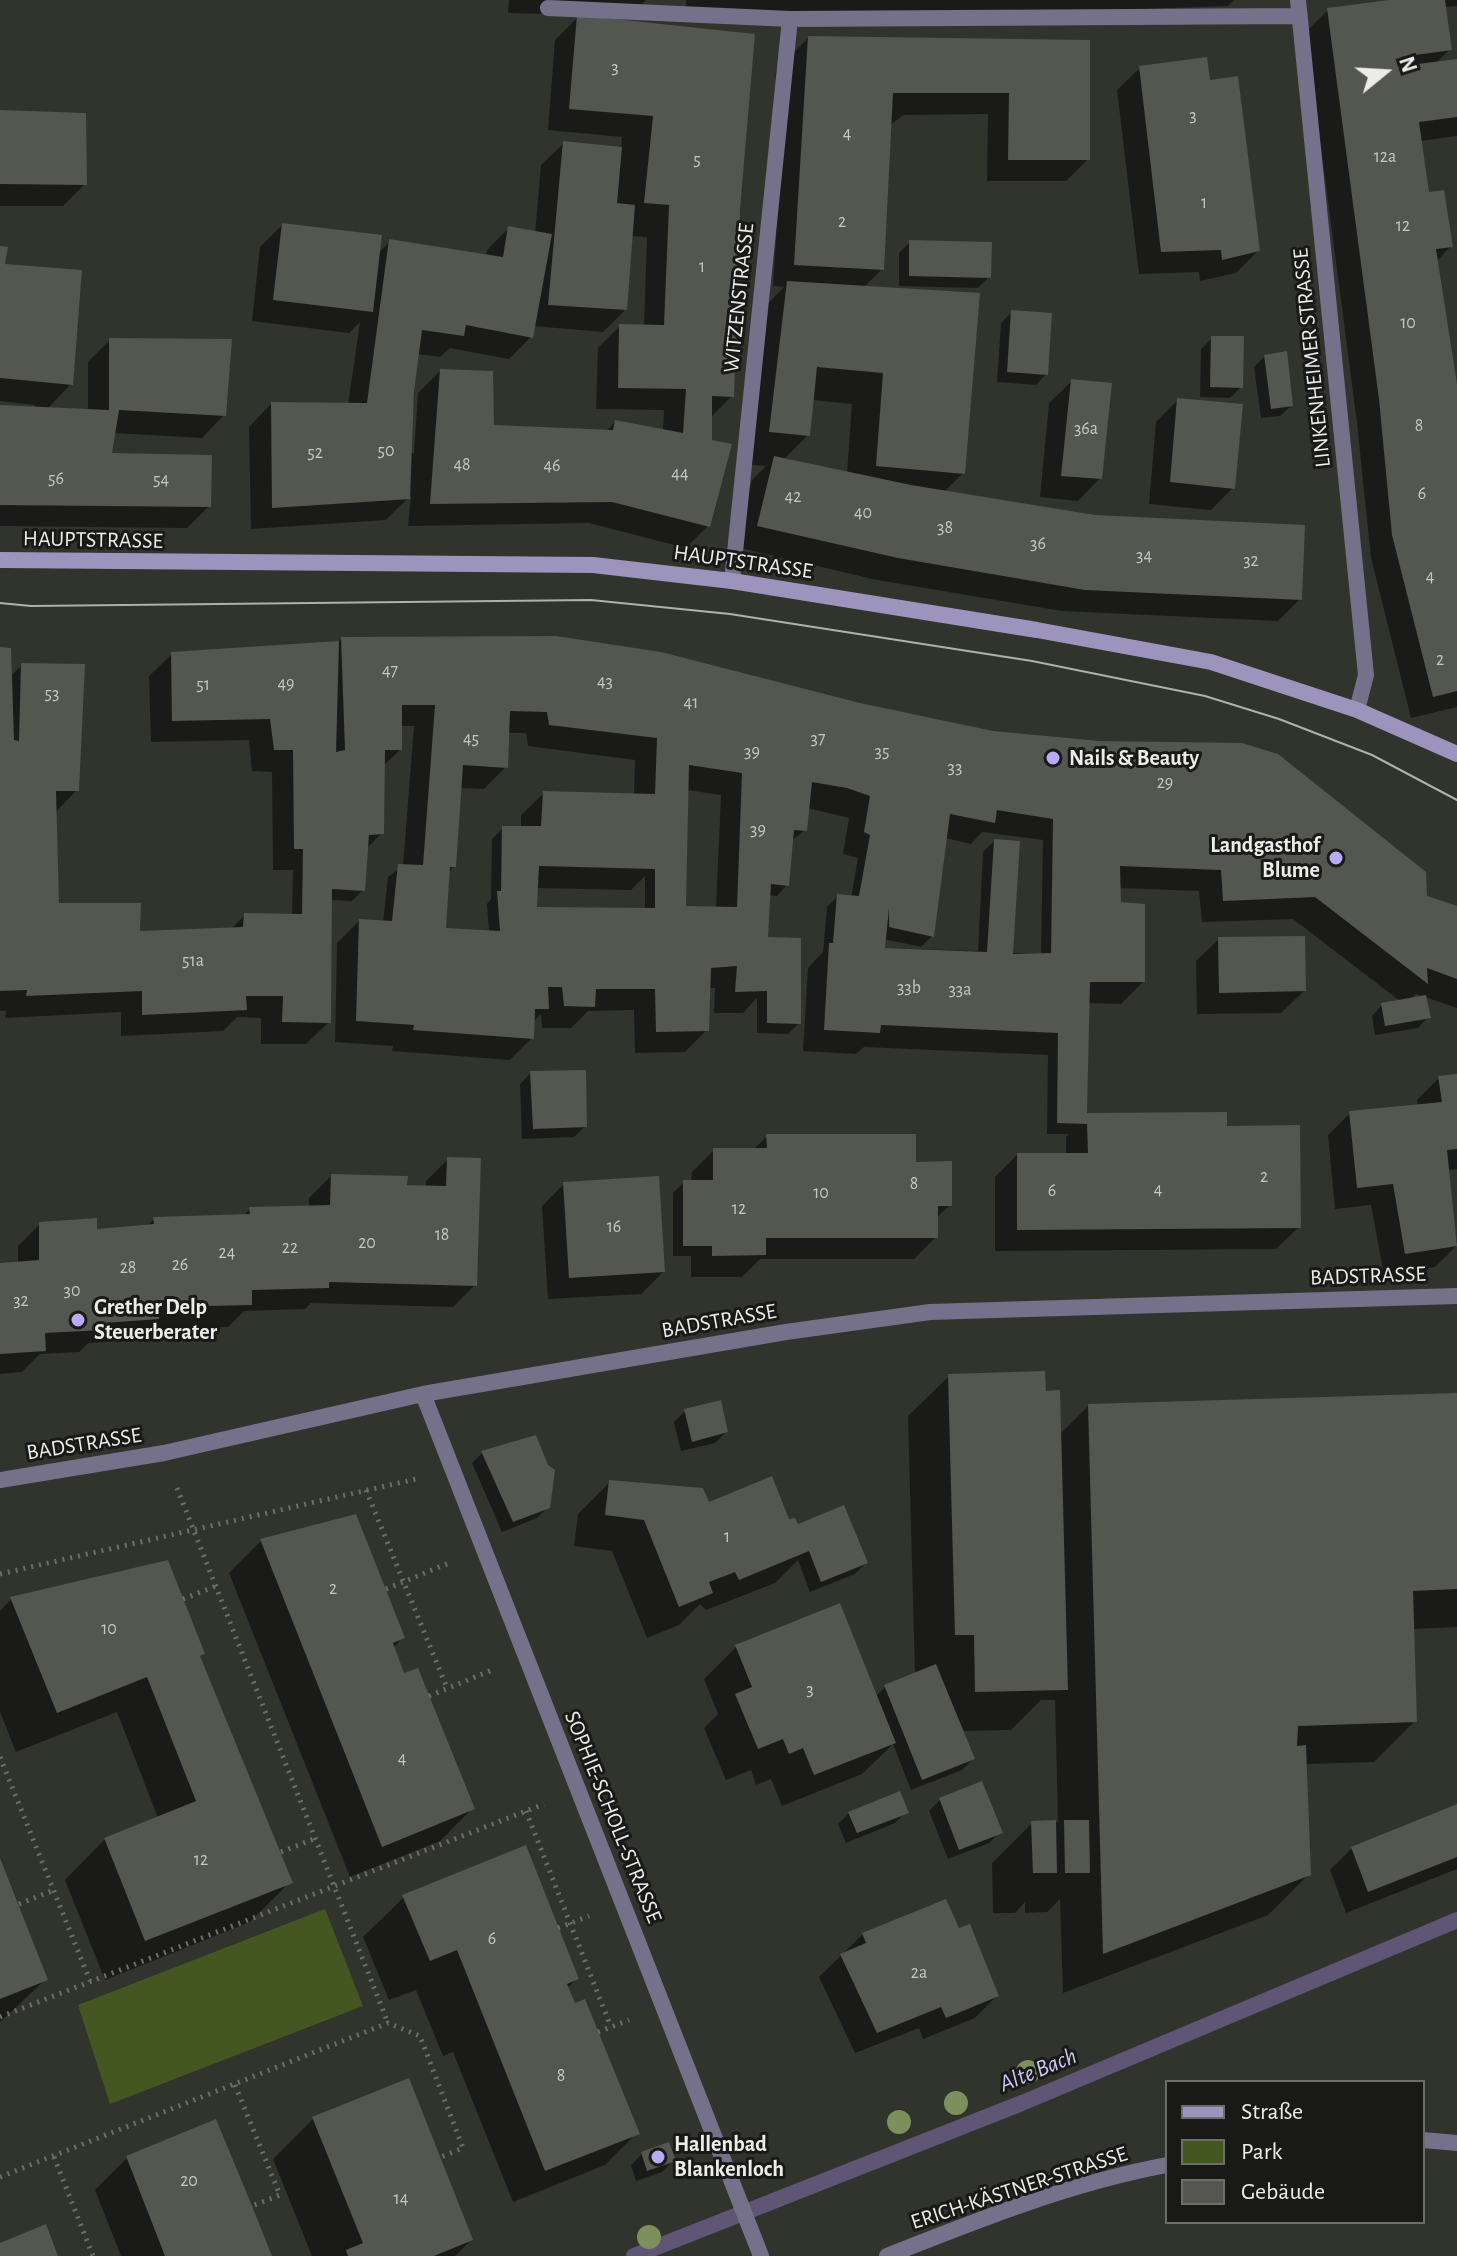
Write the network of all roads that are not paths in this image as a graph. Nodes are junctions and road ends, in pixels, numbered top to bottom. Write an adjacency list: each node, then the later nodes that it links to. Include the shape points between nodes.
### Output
1 (548, 8): 3 (street)
2 (1298, 8): 3 (street); 6 (street, LINKENHEIMER STRASSE, via 1366,675)
3 (790, 19): 5 (street, WITZENSTRASSE)
4 (0, 560): 5 (street, HAUPTSTRASSE, via 593,565)
5 (732, 581): 6 (street, HAUPTSTRASSE, via 1211,662)
6 (1357, 710): 7 (street, HAUPTSTRASSE)
7 (1457, 754)
8 (1457, 1296): 9 (street, BADSTRASSE, via 930,1312)
9 (423, 1394): 10 (street, BADSTRASSE, via 164,1453); 14 (street, SOPHIE-SCHOLL-STRASSE)
10 (0, 1480)
11 (1425, 2140): 12 (street)
12 (1457, 2143)
13 (1165, 2165): 15 (street, ERICH-KÄSTNER-STRASSE, via 1123,2173 983,2218)
14 (759, 2250)
15 (887, 2256)

